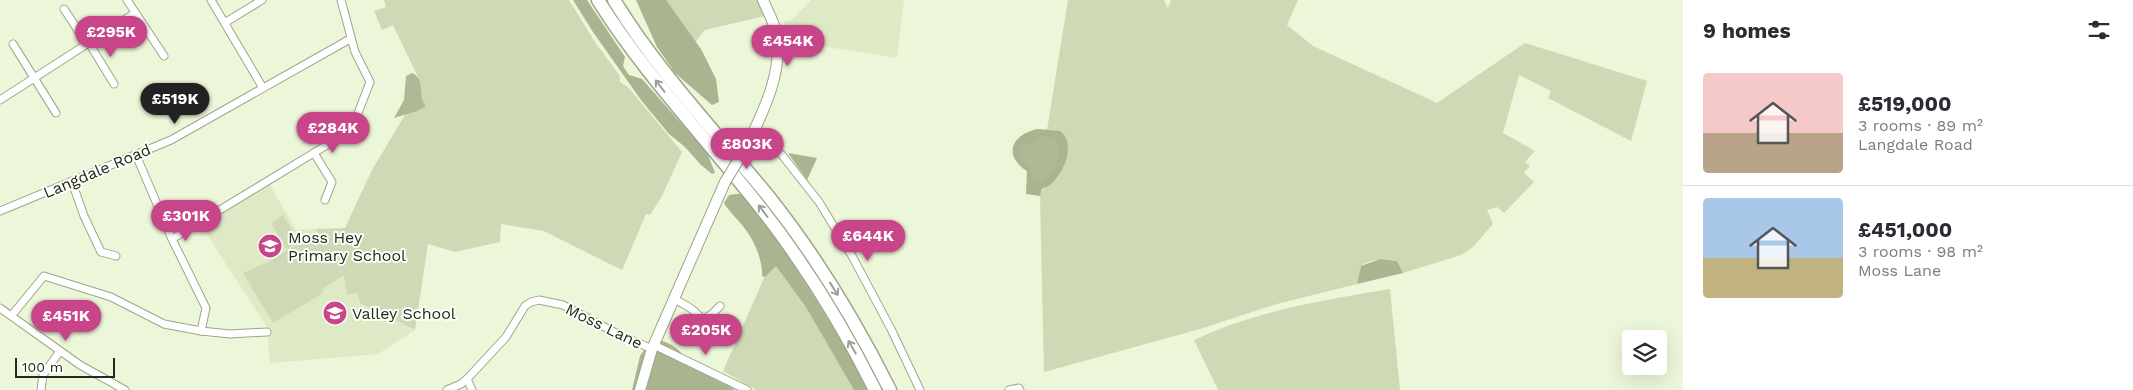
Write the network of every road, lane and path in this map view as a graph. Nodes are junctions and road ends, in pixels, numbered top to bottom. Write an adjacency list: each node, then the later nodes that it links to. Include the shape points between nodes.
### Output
1 (127, 0): 9 (street)
2 (211, 0): 10 (street)
3 (262, 0): 10 (street)
4 (341, 0): 11 (street)
5 (598, 0): 46 (highway, one-way to 5, via 831,312 760,206 627,44)
6 (614, 0): 47 (highway, one-way to 47, via 658,65 769,197 806,247 848,312)
7 (763, 0): 20 (street, via 776,31 777,60 767,100)
8 (64, 9): 13 (street)
9 (135, 13): 13 (street); 14 (street)
10 (226, 22): 17 (street)
11 (350, 39): 17 (street, Langdale Road); 21 (street, via 370,79 370,86 350,130)
12 (13, 44): 15 (street)
13 (88, 44): 15 (street); 16 (street)
14 (164, 56)
15 (34, 78): 18 (street); 19 (street)
16 (114, 84)
17 (263, 88): 22 (street, Langdale Road, via 171,140)
18 (0, 100)
19 (56, 114)
20 (754, 132): 28 (street, bridge, via 725,182); 48 (street, via 782,155 819,202 892,329)
21 (314, 152): 24 (street, via 332,182); 26 (street)
22 (136, 155): 23 (street, Langdale Road); 26 (street)
23 (72, 182): 25 (street, Langdale Road); 27 (street, via 101,252)
24 (324, 200)
25 (0, 211)
26 (172, 239): 34 (street, via 206,308)
27 (116, 256)
28 (674, 299): 32 (street, via 691,307); 36 (street)
29 (720, 306): 32 (street)
30 (0, 308): 31 (street)
31 (12, 315): 34 (street, via 44,276 111,297 164,324); 37 (street)
32 (704, 320): 33 (street)
33 (708, 330)
34 (201, 331): 35 (street, via 230,334)
35 (267, 332)
36 (653, 347): 38 (street, Moss Lane, via 614,332 563,305 539,300 525,306 506,337); 44 (street); 45 (street, Moss Lane)
37 (60, 351): 40 (street, via 43,375); 41 (street)
38 (467, 379): 42 (street, Moss Lane); 43 (street)
39 (1019, 389): 49 (street)
40 (41, 390)
41 (125, 390)
42 (447, 390)
43 (472, 390)
44 (640, 390)
45 (747, 390)
46 (875, 390)
47 (890, 390)
48 (920, 390)
49 (1009, 390)

